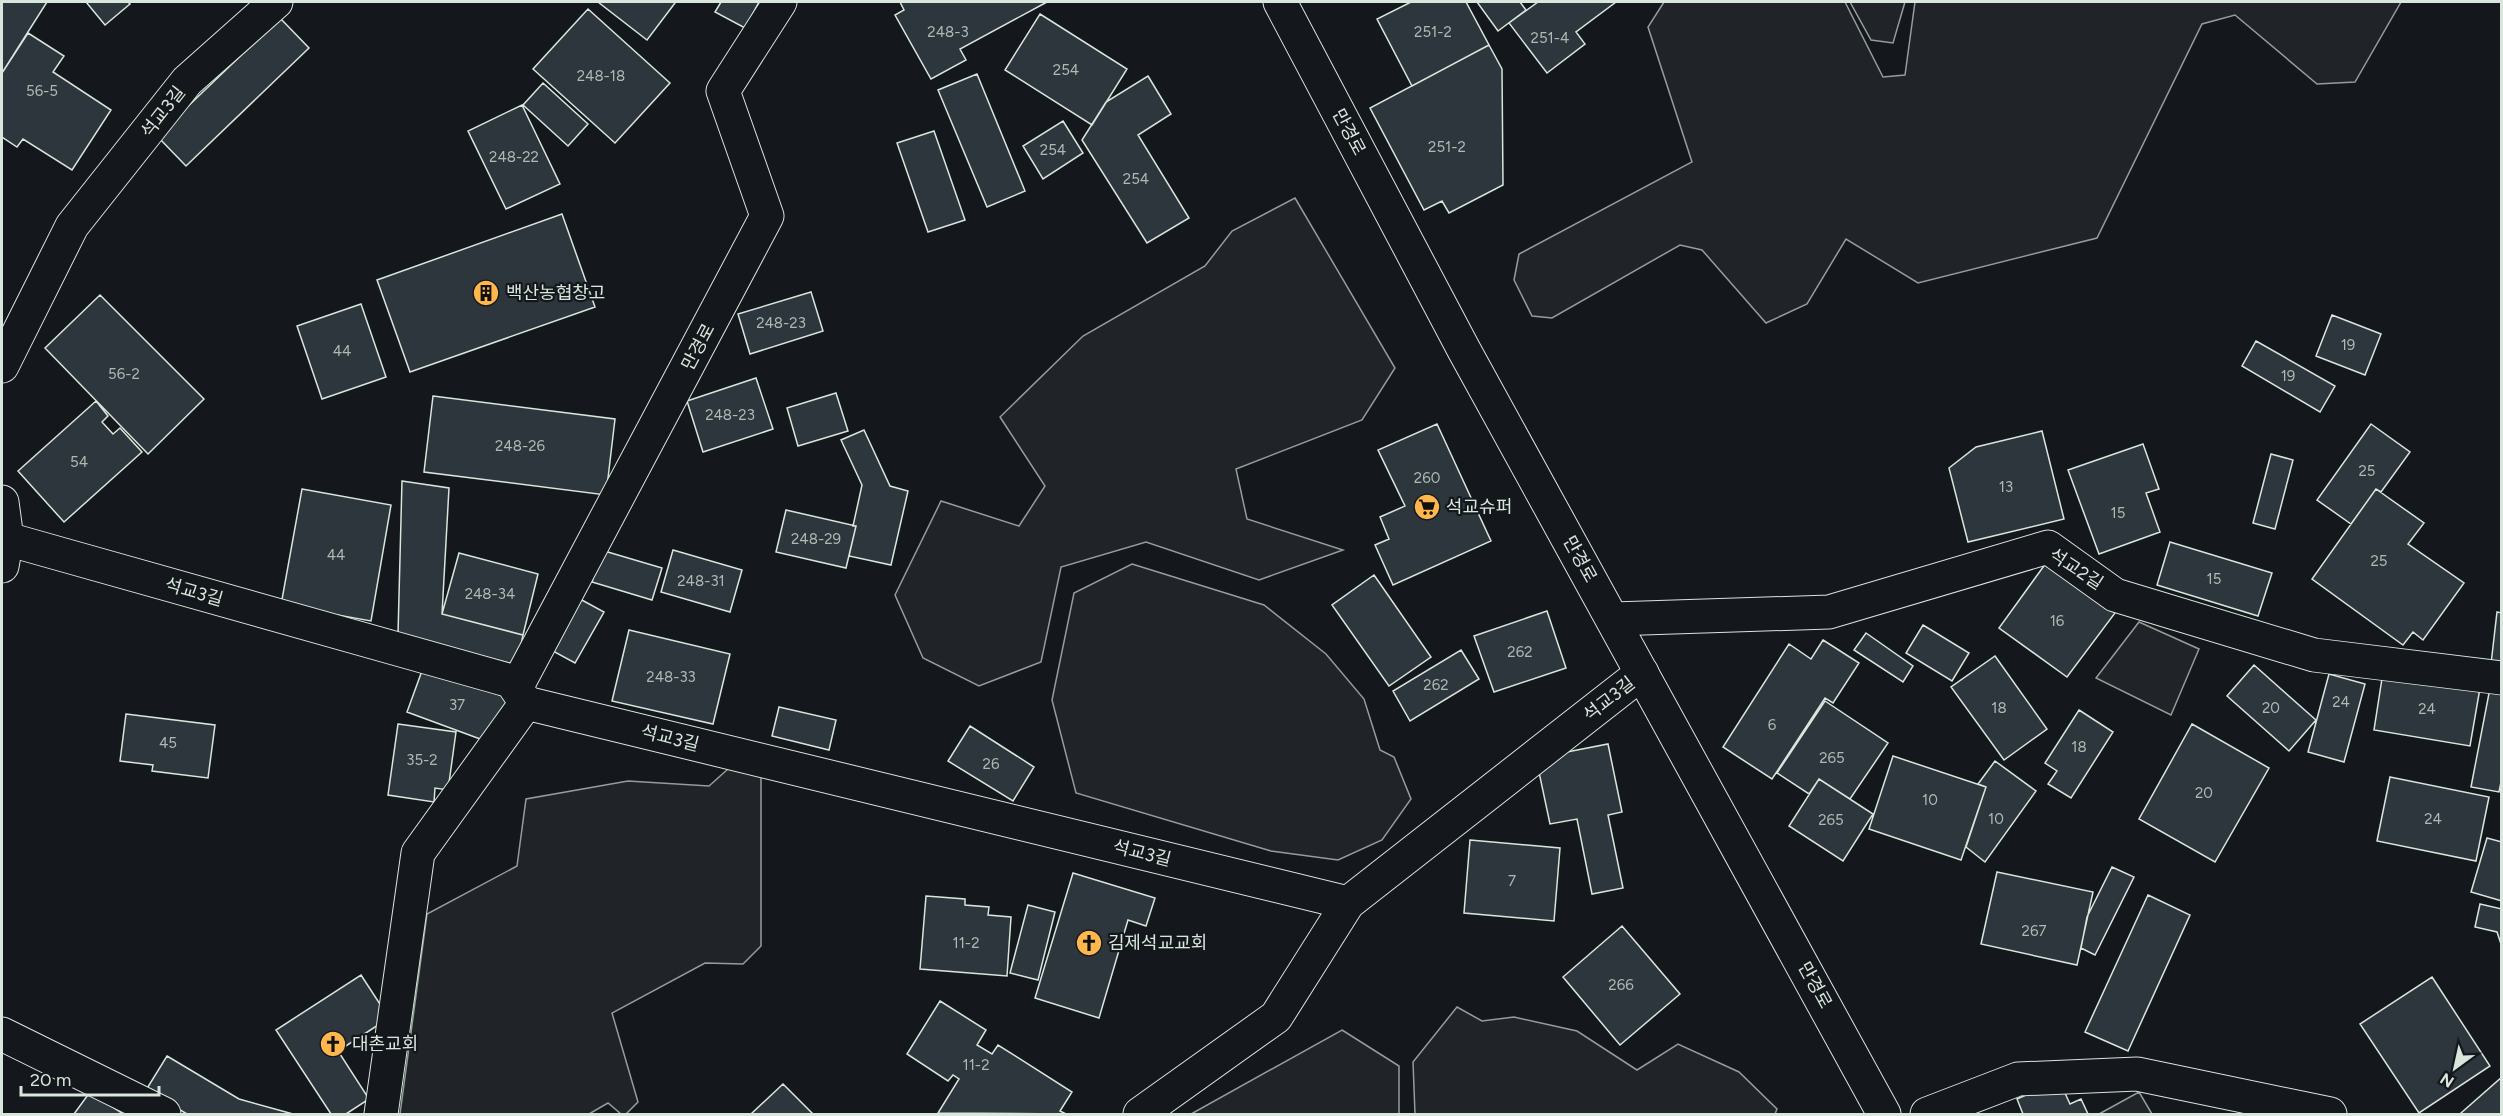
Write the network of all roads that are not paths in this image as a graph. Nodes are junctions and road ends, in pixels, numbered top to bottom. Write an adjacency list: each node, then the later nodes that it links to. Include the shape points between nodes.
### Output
1 (276, 2): 4 (street, 석교3길, via 187,81 72,226)
2 (780, 2): 10 (street, 만경로, via 723,91 767,216)
3 (1280, 2): 7 (street, 만경로, via 1464,350)
4 (2, 366)
5 (2, 502): 6 (street, 석교3길)
6 (4, 552): 10 (street, 석교3길, via 511,681)
7 (1613, 619): 8 (street, 만경로); 9 (street, 석교2길, via 1829,612 2048,547 2115,595 2314,655)
8 (1642, 673): 11 (street, 석교3길); 16 (street, 만경로)
9 (2502, 678)
10 (521, 696): 11 (street, 석교3길); 14 (street, via 418,853)
11 (1348, 903): 15 (street, 석교3길, via 1276,1017)
12 (2, 1034): 13 (street)
13 (164, 1114)
14 (381, 1114)
15 (1140, 1114)
16 (1884, 1114)
17 (1927, 1114): 18 (street, via 2018,1079 2136,1074)
18 (2330, 1114)

